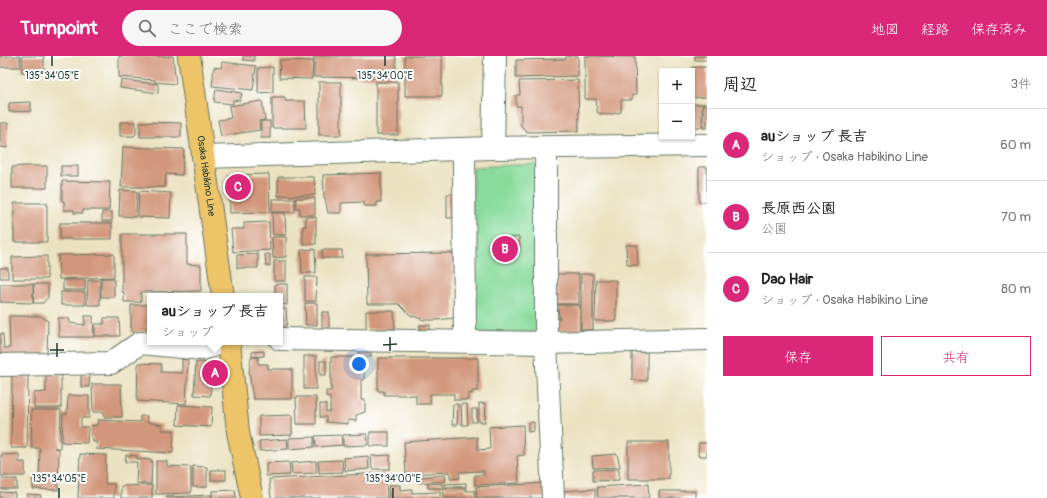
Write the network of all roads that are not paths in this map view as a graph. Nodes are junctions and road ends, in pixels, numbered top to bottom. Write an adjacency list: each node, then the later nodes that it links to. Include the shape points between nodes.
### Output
1 (189, 56): 7 (main road, Osaka Habikino Line)
2 (494, 56): 4 (street)
3 (707, 145): 5 (street)
4 (493, 148): 5 (street); 6 (street)
5 (546, 148): 12 (street)
6 (464, 149): 7 (street); 10 (street)
7 (203, 157): 8 (main road, Osaka Habikino Line)
8 (223, 293)
9 (283, 340): 10 (street)
10 (465, 340): 12 (street)
11 (707, 340): 12 (street)
12 (546, 343): 19 (street)
13 (147, 344): 17 (street, via 140,343 111,363)
14 (161, 345): 15 (street, via 202,349)
15 (213, 345)
16 (229, 345): 18 (main road, via 238,432)
17 (0, 365)
18 (252, 498)
19 (554, 498)

